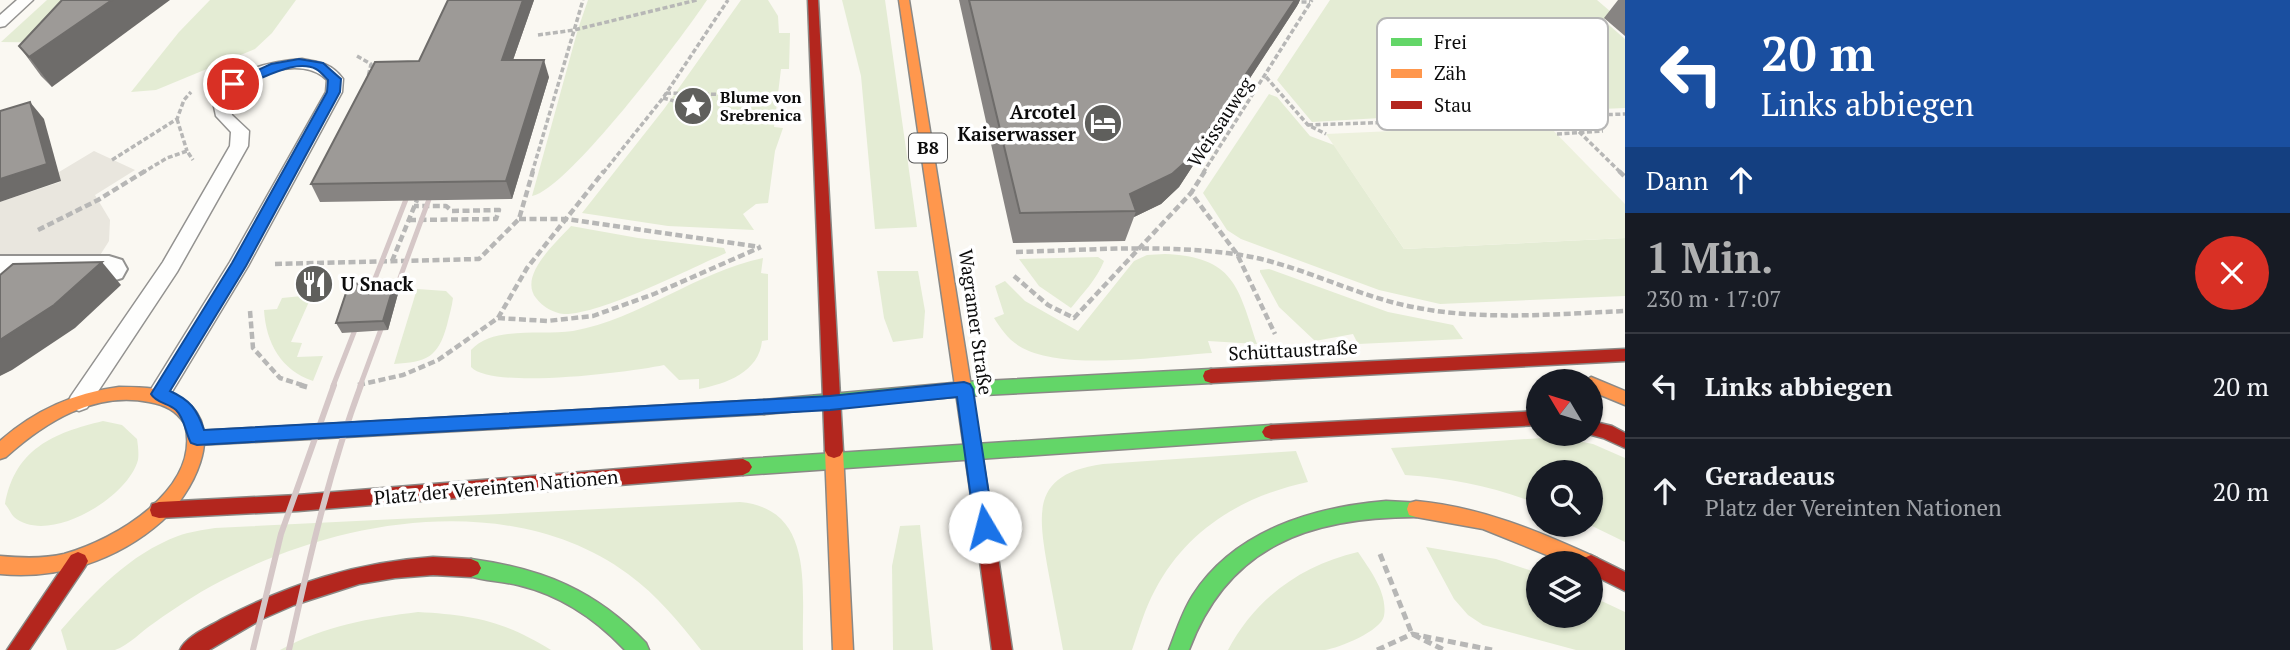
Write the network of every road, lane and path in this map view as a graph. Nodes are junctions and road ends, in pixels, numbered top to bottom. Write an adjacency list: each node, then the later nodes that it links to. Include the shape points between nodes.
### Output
1 (26, 0): 12 (lane)
2 (583, 0): 13 (path)
3 (681, 0): 9 (path)
4 (697, 0): 9 (path)
5 (728, 0): 16 (path)
6 (797, 0): 11 (lane)
7 (905, 0): 51 (main road, Wagramer Straße / B8)
8 (1309, 1): 10 (path); 15 (path, Weissauweg)
9 (690, 2): 13 (path)
10 (1283, 2)
11 (813, 8): 56 (main road)
12 (0, 23)
13 (574, 30): 14 (path); 30 (path)
14 (538, 35)
15 (1266, 77): 21 (path); 29 (path, Weissauweg)
16 (664, 95): 17 (path); 18 (path); 31 (path)
17 (778, 96)
18 (693, 106)
19 (177, 119): 26 (path)
20 (1377, 123): 21 (path)
21 (1308, 125): 24 (path)
22 (1603, 131): 23 (path)
23 (1580, 132): 25 (path); 28 (path)
24 (1326, 134)
25 (1557, 134)
26 (187, 151): 27 (path); 33 (path)
27 (197, 165)
28 (1625, 177)
29 (1191, 193): 34 (path); 36 (path, Weissauweg)
30 (519, 219): 31 (path); 37 (path, via 480,259)
31 (566, 219): 44 (path, via 527,268); 44 (path, via 761,247 593,316 547,321)
32 (409, 220): 32 (path, via 415,203 446,206 452,211 499,210 496,219); 37 (path)
33 (37, 231)
34 (1134, 251): 35 (path); 36 (path); 41 (path, via 1074,318 1048,305)
35 (1016, 253)
36 (1237, 254): 43 (path, via 1287,265 1413,308 1487,316); 45 (path, Weissauweg)
37 (392, 261): 38 (path)
38 (266, 265)
39 (0, 269): 40 (street)
40 (109, 269)
41 (1014, 276)
42 (250, 305): 50 (path, via 253,348 280,378)
43 (1625, 311)
44 (498, 318): 49 (path, via 438,360 403,375)
45 (1280, 344)
46 (1625, 355): 47 (main road, Schüttaustraße)
47 (1506, 360): 48 (main road); 51 (main road, Schüttaustraße)
48 (1539, 369)
49 (353, 386)
50 (318, 388)
51 (964, 389): 56 (main road, Schüttaustraße); 63 (main road, Wagramer Straße / B8)
52 (1603, 390): 54 (main road)
53 (159, 394): 55 (main road, via 106,394); 55 (lane, via 238,266 334,92 335,79 319,66 299,62 264,71 233,84 220,99 227,122 240,131 239,146 170,267); 60 (main road, via 180,403 190,414)
54 (1625, 400): 57 (main road)
55 (79, 401): 62 (main road, via 41,419)
56 (830, 403): 60 (main road); 64 (main road)
57 (1603, 407)
58 (1526, 419): 63 (main road, via 1353,426)
59 (1603, 430): 61 (main road)
60 (197, 438): 65 (main road, via 189,470)
61 (1625, 441)
62 (3, 447)
63 (974, 454): 64 (main road, Platz der Vereinten Nationen); 77 (main road, Wagramer Straße / B8)
64 (833, 463): 65 (main road, Platz der Vereinten Nationen); 76 (main road)
65 (159, 510): 68 (main road, via 119,541)
66 (1379, 551): 72 (path)
67 (1565, 551): 78 (main road, via 1486,520 1414,507 1356,508 1286,529 1234,562 1203,598)
68 (78, 561): 69 (main road, via 19,570); 73 (main road)
69 (0, 565)
70 (1603, 571): 71 (main road)
71 (1625, 582)
72 (1412, 634): 79 (path); 80 (path); 81 (path)
73 (16, 650)
74 (190, 650): 75 (main road, via 266,605 337,577 404,566 458,564 508,572 564,590 611,619)
75 (639, 650)
76 (844, 650)
77 (1002, 650)
78 (1179, 650)
79 (1377, 650)
80 (1444, 650)
81 (1492, 650)

